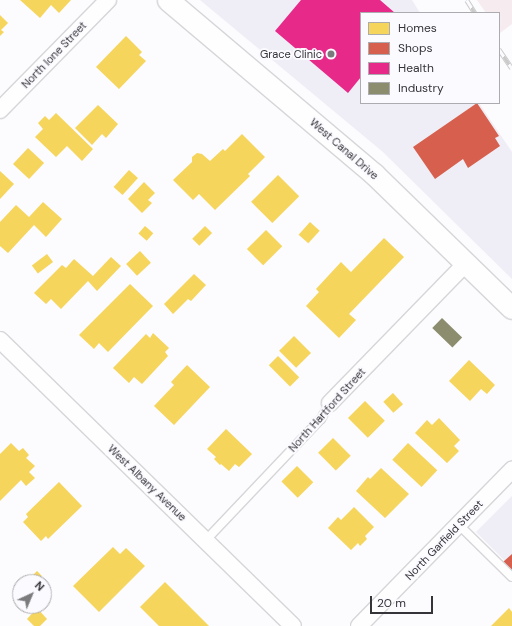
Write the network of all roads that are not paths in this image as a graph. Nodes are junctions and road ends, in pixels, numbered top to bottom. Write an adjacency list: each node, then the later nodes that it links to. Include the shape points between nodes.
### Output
1 (108, 0): 3 (street, North Ione Street)
2 (168, 0): 4 (street, West Canal Drive, via 342,145)
3 (0, 110)
4 (466, 263): 5 (street, West Canal Drive); 7 (street, North Hartford Street)
5 (512, 308)
6 (0, 340): 10 (street, West Albany Avenue)
7 (330, 403): 10 (lane, North Hartford Street, via 320,419)
8 (512, 470): 9 (street, North Garfield Street)
9 (459, 524): 11 (lane); 13 (street, North Garfield Street)
10 (206, 540): 12 (street, West Albany Avenue)
11 (512, 577)
12 (293, 626)
13 (359, 626)

